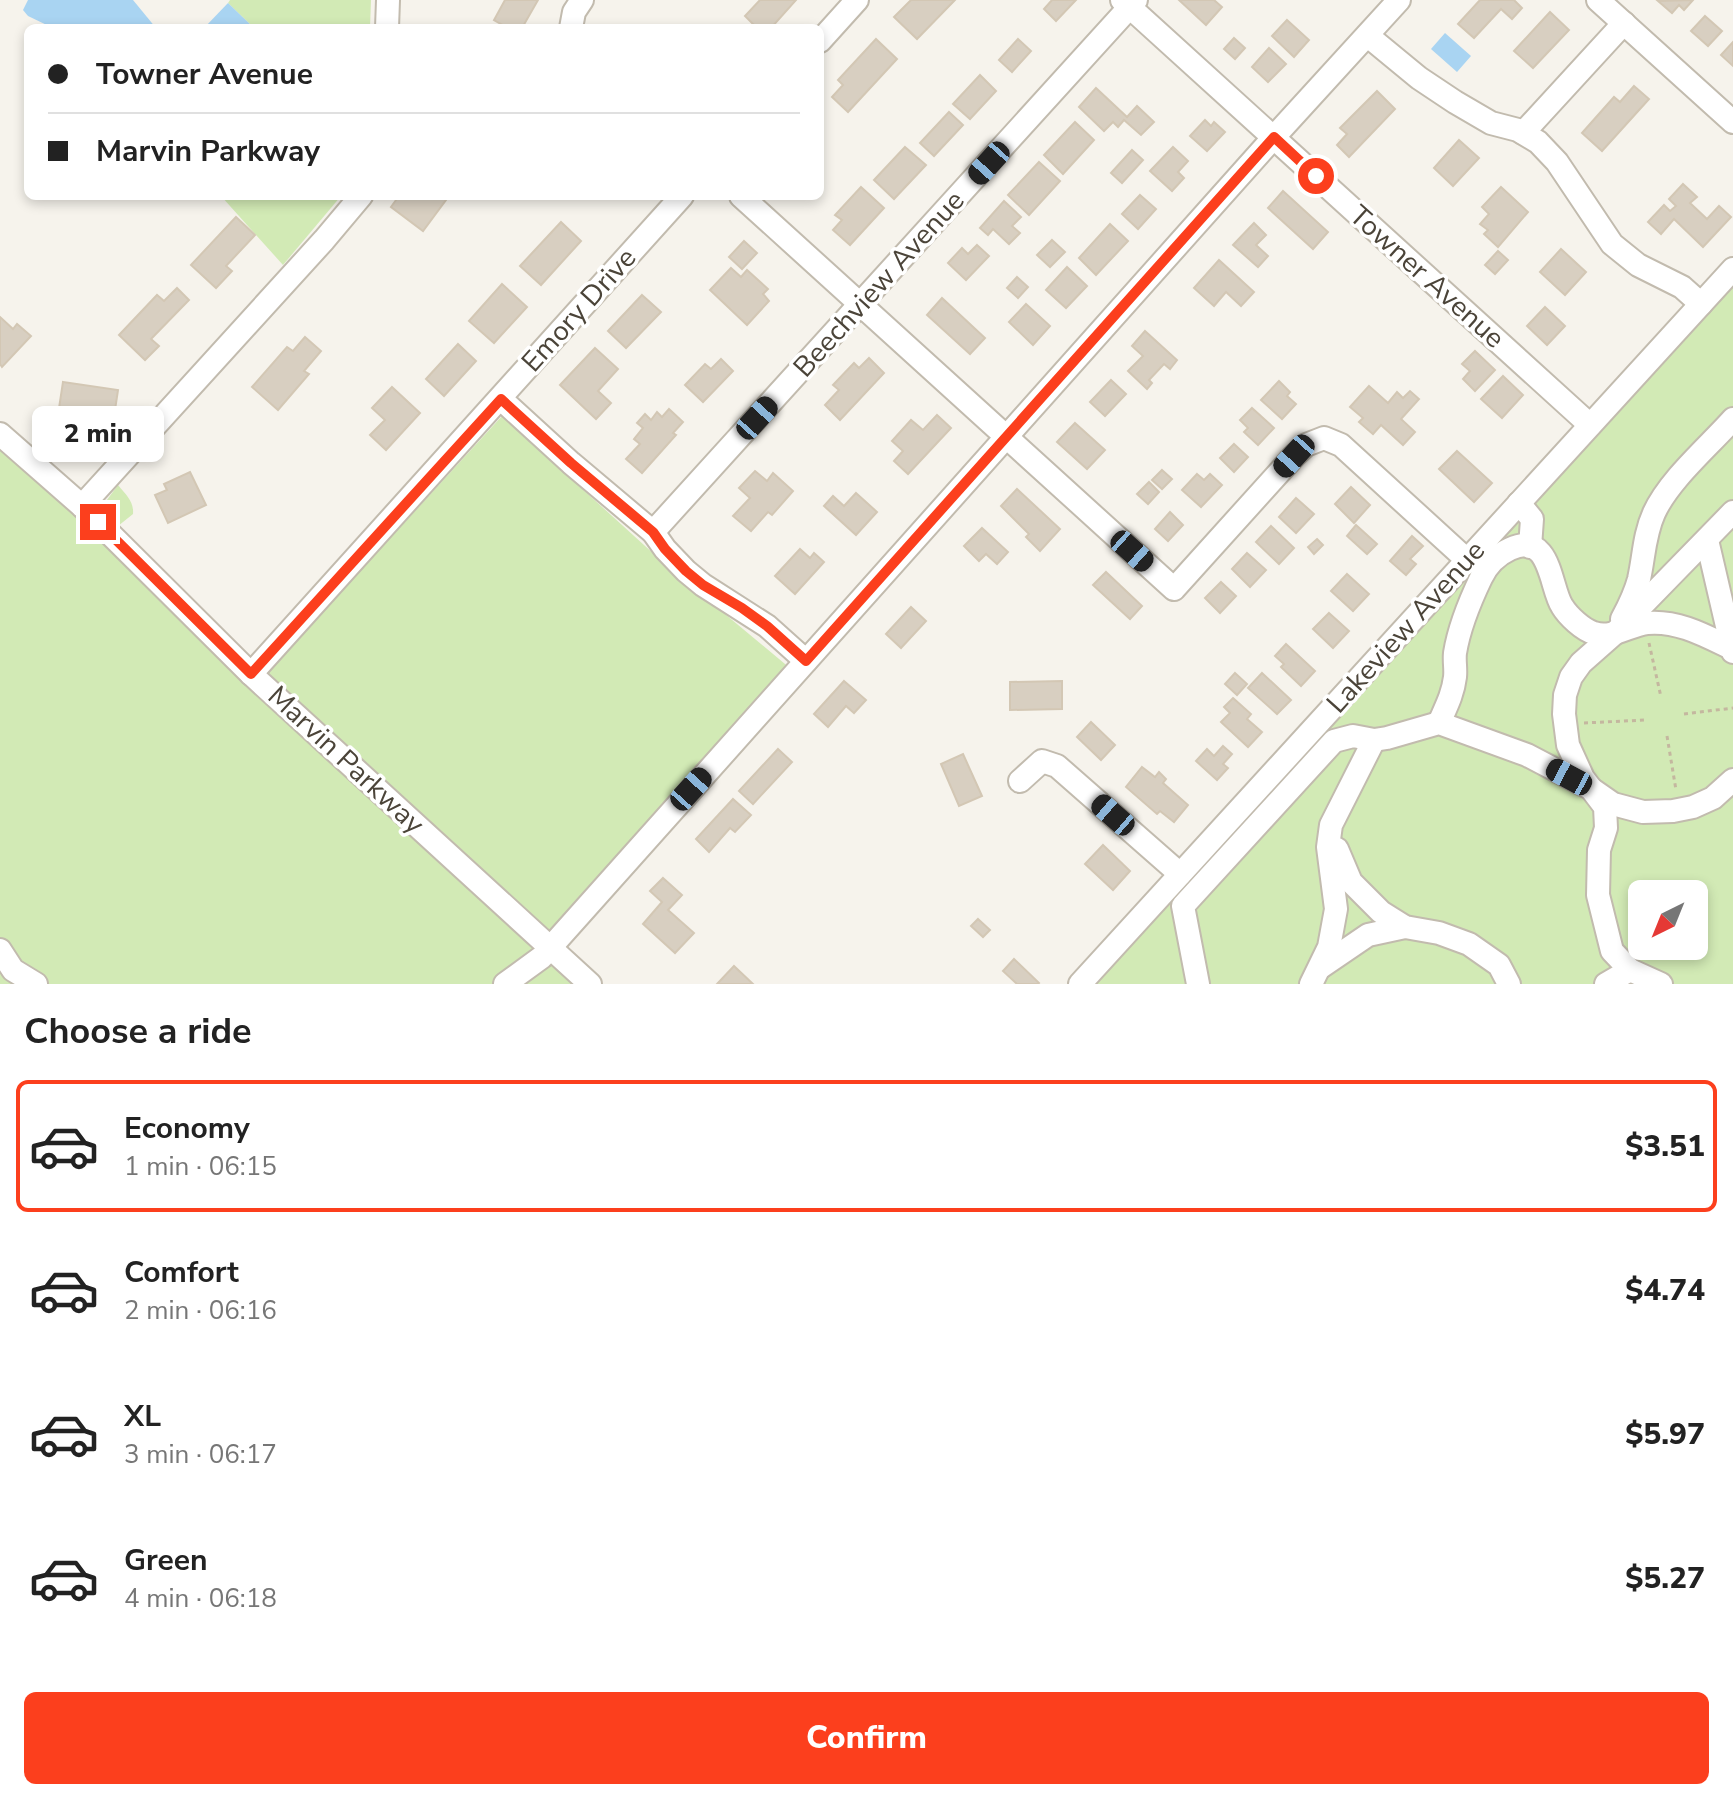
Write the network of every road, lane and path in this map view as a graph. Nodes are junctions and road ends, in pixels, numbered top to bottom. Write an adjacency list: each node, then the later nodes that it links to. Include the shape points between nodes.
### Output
1 (388, 0): 8 (street)
2 (582, 0): 9 (street)
3 (857, 0): 11 (street)
4 (1399, 0): 10 (street)
5 (1598, 0): 7 (street)
6 (1129, 2): 14 (street, Towner Avenue); 19 (street, Beechview Avenue)
7 (1624, 23): 12 (street); 13 (street)
8 (387, 24)
9 (572, 24)
10 (1368, 36): 13 (street, via 1455,102 1491,123); 14 (street)
11 (824, 37)
12 (1733, 122)
13 (1523, 133): 20 (street, via 1557,162 1617,249)
14 (1274, 137): 23 (street, Towner Avenue); 25 (street)
15 (358, 200): 27 (street)
16 (678, 200): 21 (street, Emory Drive)
17 (745, 200): 19 (street)
18 (1733, 269): 20 (street, Lakeview Avenue)
19 (861, 304): 25 (street); 29 (street, Beechview Avenue)
20 (1701, 304): 23 (street, Lakeview Avenue)
21 (501, 399): 29 (street); 37 (street, Emory Drive)
22 (1733, 419): 34 (street, via 1655,511 1633,599)
23 (1590, 425): 26 (street, Lakeview Avenue)
24 (0, 434): 27 (street, Marvin Parkway)
25 (1007, 437): 32 (street, via 1174,589 1294,456 1324,438 1341,445); 36 (street)
26 (1519, 503): 31 (street, via 1532,519); 32 (street, Lakeview Avenue)
27 (82, 506): 37 (street, Marvin Parkway)
28 (1733, 512): 30 (street)
29 (653, 532): 36 (street, via 686,571 767,626)
30 (1707, 540): 34 (street); 35 (street)
31 (1530, 547): 34 (street, via 1553,572 1561,605 1596,634); 42 (street, via 1500,554 1485,570 1458,643 1452,694)
32 (1467, 560): 51 (street, Lakeview Avenue)
33 (1645, 623): 34 (street); 35 (street, via 1690,629); 38 (path)
34 (1615, 633): 43 (street, via 1571,677)
35 (1733, 650)
36 (806, 661): 53 (street)
37 (251, 674): 53 (street, Marvin Parkway)
38 (1661, 697)
39 (1733, 708): 40 (path)
40 (1684, 714)
41 (1645, 720): 43 (path)
42 (1439, 723): 45 (street); 48 (street, via 1527,755)
43 (1565, 723): 48 (street, via 1571,753)
44 (1667, 736): 49 (path)
45 (1374, 740): 50 (street); 61 (street, via 1353,736 1334,741 1183,906)
46 (1733, 780): 49 (street, via 1713,798)
47 (1020, 781): 51 (street, via 1040,762 1057,766)
48 (1590, 788): 49 (street, via 1629,810); 55 (street, via 1605,807 1598,895 1612,951)
49 (1680, 810)
50 (1331, 825): 52 (street, via 1351,882); 56 (street, via 1328,847 1336,909 1329,947)
51 (1180, 874): 60 (street, Lakeview Avenue)
52 (1405, 927): 56 (street, via 1368,935); 62 (street, via 1469,944 1499,965)
53 (549, 948): 58 (street); 59 (street, Marvin Parkway)
54 (0, 950): 57 (street, via 13,970)
55 (1630, 970): 63 (street); 64 (street)
56 (1313, 977)
57 (36, 984)
58 (505, 984)
59 (590, 984)
60 (1080, 984)
61 (1198, 984)
62 (1509, 984)
63 (1606, 984)
64 (1661, 984)

